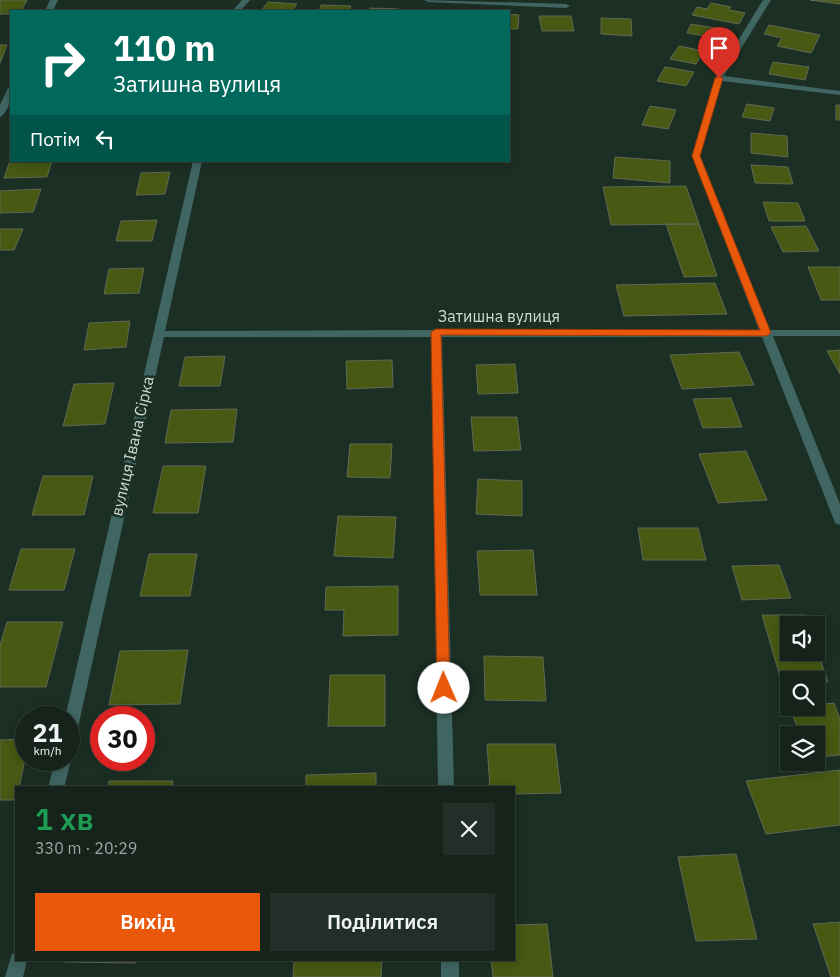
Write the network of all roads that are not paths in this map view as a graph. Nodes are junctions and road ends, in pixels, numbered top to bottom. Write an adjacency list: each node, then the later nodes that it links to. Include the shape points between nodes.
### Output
1 (246, 0): 5 (street)
2 (428, 0): 4 (street)
3 (768, 0): 6 (street)
4 (566, 6)
5 (237, 10)
6 (719, 78): 8 (street); 12 (street, via 696,156)
7 (10, 92): 9 (street)
8 (840, 93)
9 (0, 114)
10 (198, 162): 14 (street, вулиця Івана Сірка)
11 (436, 332): 12 (street, Затишна вулиця); 14 (street, Затишна вулиця); 19 (street)
12 (766, 333): 13 (street, Затишна вулиця); 15 (street)
13 (840, 333)
14 (158, 334): 16 (street, вулиця Івана Сірка)
15 (840, 520)
16 (75, 706)
17 (60, 771): 18 (street)
18 (56, 786)
19 (446, 786)
20 (18, 961): 22 (street)
21 (450, 961): 23 (street)
22 (14, 977)
23 (450, 977)

